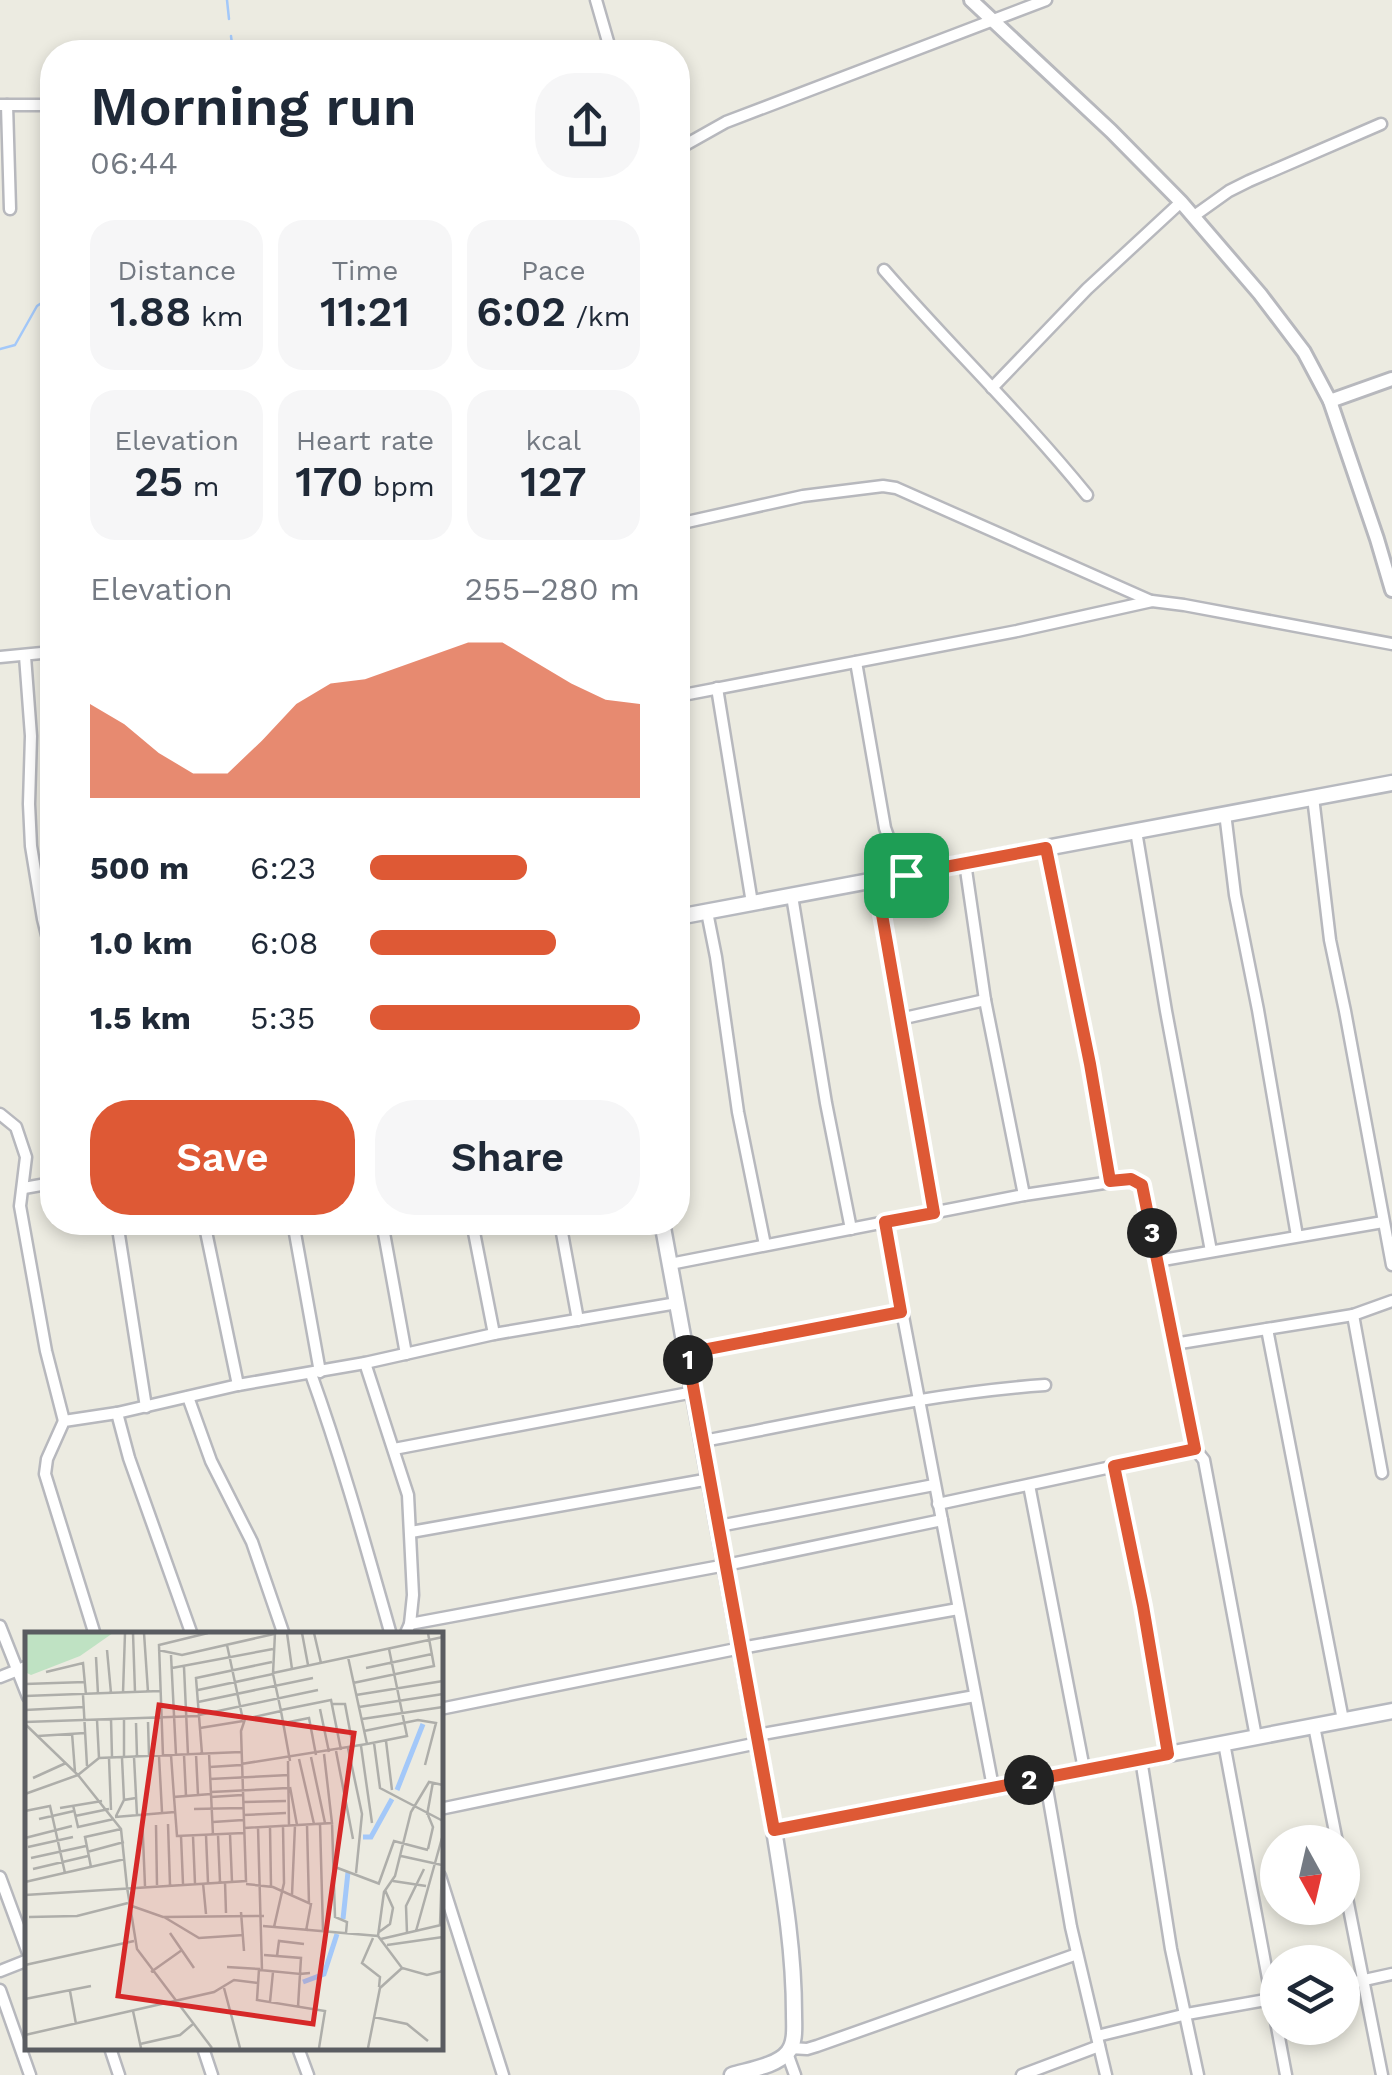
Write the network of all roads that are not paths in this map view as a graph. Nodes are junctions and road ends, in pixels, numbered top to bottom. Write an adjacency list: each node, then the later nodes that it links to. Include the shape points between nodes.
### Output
1 (596, 0): 5 (street)
2 (971, 0): 4 (street)
3 (1046, 0): 4 (street)
4 (992, 20): 9 (street, via 726,122); 10 (street)
5 (608, 40)
6 (40, 104): 7 (street)
7 (4, 106): 11 (street)
8 (1381, 124): 12 (street, via 1250,180)
9 (690, 142)
10 (1181, 202): 12 (street); 15 (street)
11 (10, 209)
12 (1194, 216): 16 (street, via 1296,340)
13 (884, 270): 15 (street)
14 (1392, 379): 16 (street)
15 (992, 388): 17 (street)
16 (1330, 401): 19 (street)
17 (1087, 495)
18 (690, 521): 20 (street, via 803,496 896,488)
19 (1392, 590)
20 (1152, 602): 21 (street); 25 (street)
21 (1392, 644)
22 (40, 654): 23 (street)
23 (25, 656): 24 (street); 37 (street, via 31,846)
24 (0, 657)
25 (856, 662): 26 (street); 34 (street, via 885,828)
26 (717, 688): 27 (street); 38 (street)
27 (690, 694)
28 (1392, 783): 29 (main road)
29 (1312, 798): 30 (main road); 50 (street, via 1330,940)
30 (1225, 814): 31 (main road); 59 (street)
31 (1136, 830): 32 (main road); 61 (street)
32 (1046, 848): 33 (main road); 44 (street)
33 (965, 863): 34 (main road); 41 (street)
34 (906, 875): 35 (main road)
35 (876, 880): 36 (main road); 42 (street)
36 (792, 896): 38 (main road); 51 (street)
37 (40, 902)
38 (752, 904): 39 (main road)
39 (707, 912): 40 (main road); 60 (street)
40 (690, 915)
41 (985, 1000): 42 (street); 47 (street)
42 (900, 1019): 48 (street)
43 (0, 1112): 46 (street, via 22,1140)
44 (1110, 1181): 47 (street); 62 (street, via 1142,1185)
45 (40, 1186): 46 (street)
46 (24, 1188): 84 (street, via 20,1206 32,1280)
47 (1024, 1195): 48 (street)
48 (934, 1213): 49 (street)
49 (885, 1222): 51 (street); 67 (street)
50 (1383, 1222): 59 (street); 64 (street)
51 (851, 1228): 60 (street)
52 (119, 1235): 82 (street)
53 (207, 1235): 77 (street)
54 (295, 1235): 76 (street)
55 (384, 1235): 74 (street)
56 (475, 1235): 71 (street)
57 (562, 1235): 69 (street)
58 (664, 1235): 63 (main road)
59 (1297, 1236): 61 (street)
60 (765, 1246): 63 (street)
61 (1211, 1251): 62 (street)
62 (1158, 1261): 72 (street)
63 (670, 1264): 66 (main road)
64 (1392, 1265)
65 (1392, 1301): 68 (street)
66 (678, 1303): 69 (street); 73 (main road)
67 (901, 1312): 73 (street); 81 (street)
68 (1353, 1314): 70 (street); 89 (street)
69 (578, 1320): 71 (street)
70 (1268, 1329): 72 (street); 111 (street)
71 (494, 1334): 74 (street)
72 (1174, 1344): 87 (street)
73 (687, 1353): 79 (main road)
74 (406, 1354): 75 (street)
75 (365, 1363): 76 (street); 86 (street)
76 (315, 1373): 77 (street); 104 (street)
77 (238, 1385): 80 (street)
78 (1045, 1385): 81 (street)
79 (694, 1392): 85 (main road); 86 (street)
80 (188, 1397): 82 (street); 103 (street, via 210,1461 252,1542)
81 (918, 1399): 85 (street); 91 (street)
82 (146, 1407): 83 (street)
83 (117, 1413): 84 (street); 102 (street)
84 (64, 1421): 101 (street, via 46,1474)
85 (703, 1442): 90 (main road)
86 (394, 1449): 96 (street, via 408,1495)
87 (1195, 1449): 88 (street); 113 (street, via 1204,1460)
88 (1114, 1466): 92 (street); 116 (street)
89 (1382, 1473)
90 (710, 1479): 95 (main road); 96 (street)
91 (934, 1485): 93 (street); 95 (street)
92 (1029, 1485): 93 (street); 118 (street)
93 (938, 1504): 94 (street)
94 (942, 1520): 97 (street); 98 (street)
95 (718, 1526): 97 (main road)
96 (410, 1532): 100 (street)
97 (726, 1566): 100 (street); 105 (main road)
98 (958, 1609): 105 (street); 108 (street)
99 (0, 1626): 106 (street)
100 (408, 1630)
101 (94, 1632)
102 (191, 1632)
103 (283, 1632)
104 (390, 1632)
105 (741, 1648): 109 (street); 114 (main road)
106 (23, 1668): 107 (street)
107 (0, 1677)
108 (975, 1696): 114 (street); 120 (street)
109 (442, 1709)
110 (1392, 1711): 111 (main road)
111 (1342, 1720): 112 (main road)
112 (1314, 1726): 113 (main road); 122 (street)
113 (1256, 1737): 115 (main road)
114 (758, 1739): 121 (street); 123 (main road)
115 (1224, 1743): 116 (main road); 127 (street)
116 (1168, 1754): 117 (main road)
117 (1140, 1759): 118 (main road); 137 (street)
118 (1084, 1769): 119 (main road)
119 (1045, 1776): 120 (main road); 129 (street)
120 (993, 1787): 123 (main road)
121 (442, 1808)
122 (1333, 1825)
123 (774, 1830): 143 (main road, via 794,1973)
124 (0, 1877): 128 (street)
125 (445, 1907): 144 (street)
126 (1353, 1925): 133 (street)
127 (1264, 1945)
128 (25, 1948)
129 (1078, 1954): 138 (street); 143 (street)
130 (25, 1958): 131 (street)
131 (0, 1972)
132 (1392, 1974): 133 (street)
133 (1364, 1981): 134 (street); 155 (street)
134 (1360, 1982)
135 (0, 1990): 145 (street)
136 (1260, 2001): 137 (street)
137 (1187, 2014): 138 (street); 153 (street)
138 (1098, 2041): 151 (street); 152 (street)
139 (1281, 2045): 154 (street)
140 (111, 2050): 146 (street)
141 (204, 2050): 147 (street)
142 (299, 2050): 148 (street)
143 (789, 2050): 149 (main road); 150 (street)
144 (501, 2074)
145 (30, 2075)
146 (119, 2075)
147 (212, 2075)
148 (308, 2075)
149 (732, 2075)
150 (795, 2075)
151 (1022, 2075)
152 (1106, 2075)
153 (1198, 2075)
154 (1286, 2075)
155 (1382, 2075)

